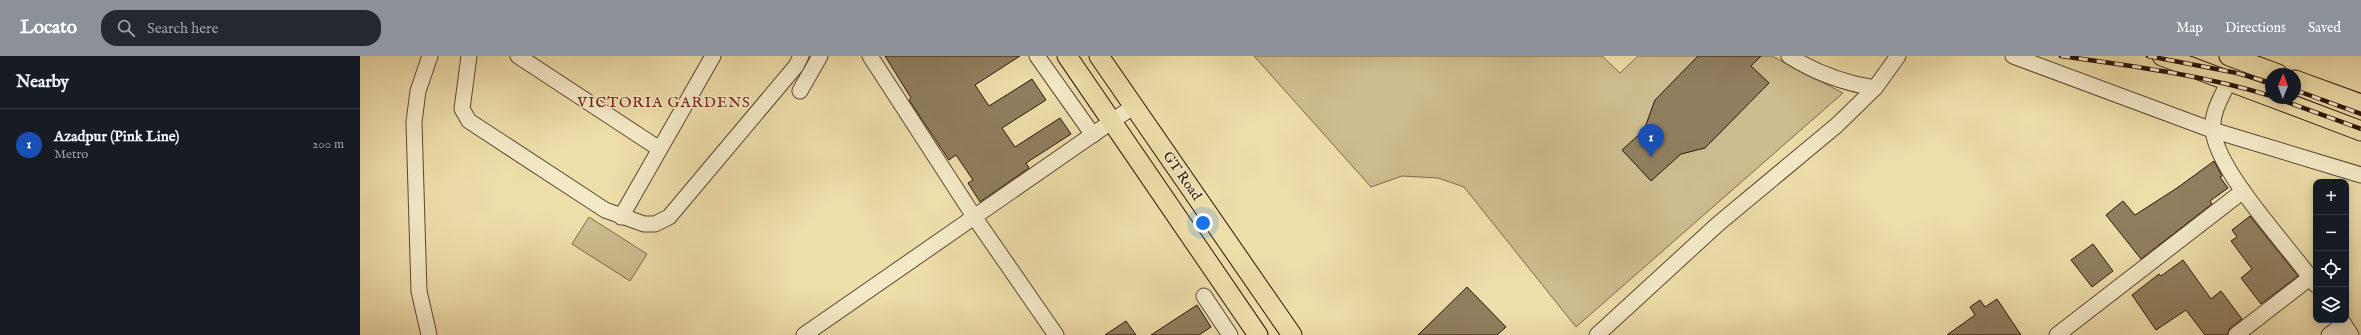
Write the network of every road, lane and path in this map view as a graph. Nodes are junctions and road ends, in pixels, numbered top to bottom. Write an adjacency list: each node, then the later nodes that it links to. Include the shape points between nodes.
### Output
1 (430, 56): 37 (street, via 418,90 414,122 419,291)
2 (469, 56): 32 (street, via 462,109 470,121 605,210)
3 (801, 56): 32 (street, via 796,66 669,217 655,224 644,224)
4 (820, 56): 20 (street)
5 (870, 56): 33 (street)
6 (1037, 56): 28 (street)
7 (1067, 56): 25 (main road, GT Road)
8 (1099, 56): 24 (main road, GT Road)
9 (1789, 56): 19 (street, via 1843,82)
10 (1898, 56): 19 (street)
11 (2013, 56): 26 (street)
12 (2162, 56): 17 (main road)
13 (2229, 56): 16 (main road)
14 (522, 57): 29 (street)
15 (709, 57): 29 (street)
16 (2265, 69)
17 (2229, 81): 21 (main road); 26 (street, via 2215,111)
18 (2301, 82): 23 (main road)
19 (1875, 88): 43 (street, via 1837,125 1718,224)
20 (800, 91)
21 (2265, 95)
22 (2288, 104): 27 (main road)
23 (2361, 104)
24 (1134, 106): 25 (street); 42 (main road, GT Road)
25 (1112, 123): 28 (street); 41 (main road, GT Road)
26 (2212, 130): 30 (street); 31 (street, via 2222,155)
27 (2361, 131)
28 (1093, 135): 33 (street)
29 (658, 148): 32 (street)
30 (2361, 175)
31 (2243, 191): 34 (street); 44 (street)
32 (621, 217)
33 (975, 218): 38 (street); 39 (street)
34 (2313, 281): 45 (street)
35 (1204, 296): 40 (street)
36 (2345, 326): 46 (street)
37 (429, 335)
38 (804, 335)
39 (1056, 335)
40 (1230, 335)
41 (1258, 335)
42 (1292, 335)
43 (1597, 335)
44 (2057, 335)
45 (2236, 335)
46 (2329, 335)

